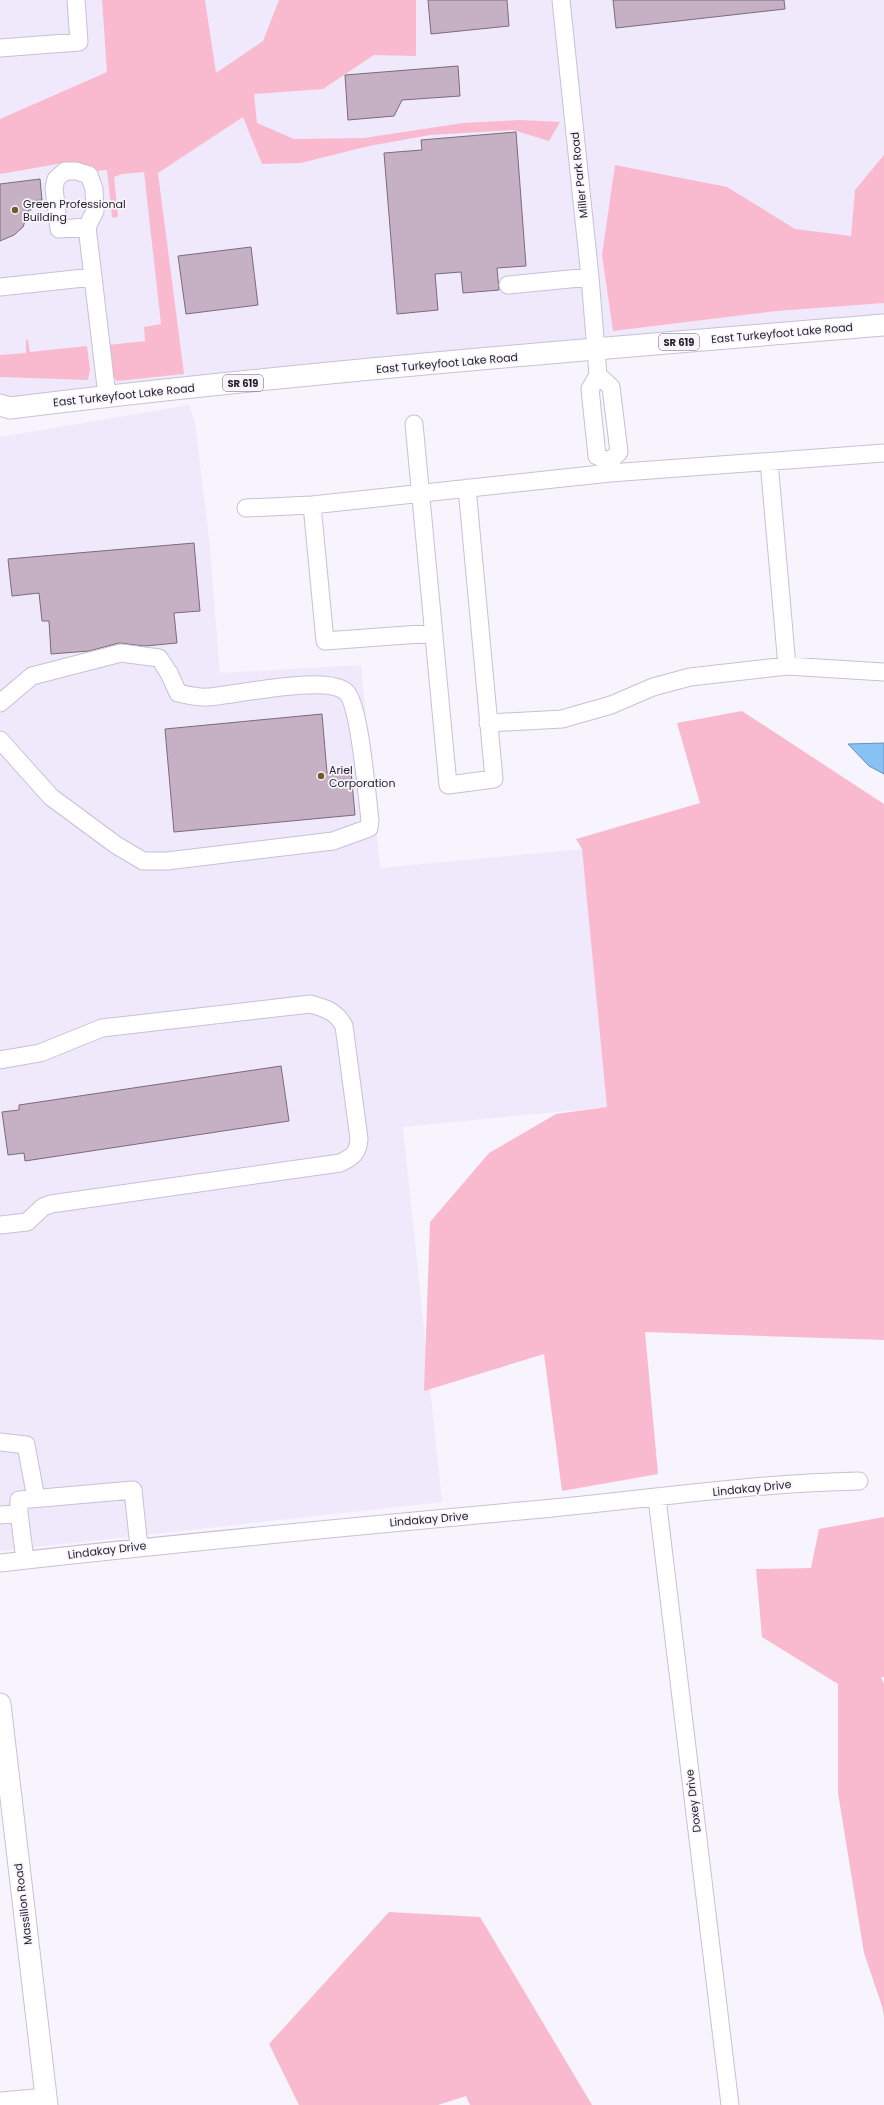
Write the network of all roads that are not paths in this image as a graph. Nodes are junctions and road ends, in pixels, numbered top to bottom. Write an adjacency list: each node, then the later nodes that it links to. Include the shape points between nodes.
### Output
1 (76, 0): 3 (street, via 78,42)
2 (561, 0): 6 (street, Miller Park Road)
3 (0, 48)
4 (87, 227): 5 (street)
5 (93, 277): 8 (street); 11 (street)
6 (590, 277): 7 (street); 10 (street, Miller Park Road)
7 (508, 285)
8 (0, 287)
9 (884, 325): 10 (main road, East Turkeyfoot Lake Road / SR 619)
10 (595, 350): 11 (main road, East Turkeyfoot Lake Road / SR 619); 16 (street, Miller Park Road, via 598,375 590,389 597,456)
11 (107, 396): 12 (main road, East Turkeyfoot Lake Road / SR 619)
12 (3, 410)
13 (414, 424): 18 (street)
14 (884, 453): 15 (street)
15 (769, 462): 16 (street); 22 (street)
16 (609, 468): 17 (street)
17 (467, 488): 18 (street); 25 (street)
18 (421, 493): 19 (street); 21 (street)
19 (312, 505): 20 (street); 21 (street, via 325,641)
20 (246, 508)
21 (434, 633): 25 (street, via 448,785 494,779)
22 (787, 666): 23 (street); 25 (street, via 690,677 653,687 611,705 562,719)
23 (884, 672)
24 (0, 704): 26 (street, via 32,676 121,653 159,658 178,694 206,698 305,684 336,686 347,692 353,705 362,750 369,828 333,841 167,861 142,861 51,797)
25 (488, 723)
26 (0, 740)
27 (0, 1060): 28 (street, via 40,1053 102,1028 310,1004 326,1008 338,1016 344,1026 359,1138 358,1151 340,1163 51,1204 43,1207 27,1222)
28 (0, 1225)
29 (0, 1442): 31 (street, via 26,1445)
30 (859, 1482): 32 (street, Lindakay Drive, via 801,1482)
31 (36, 1498): 33 (street, via 19,1500); 35 (street, via 133,1490)
32 (657, 1498): 35 (street, Lindakay Drive); 41 (street, Doxey Drive)
33 (19, 1513): 34 (street); 36 (street)
34 (0, 1515)
35 (139, 1547): 36 (street, Lindakay Drive)
36 (25, 1560): 37 (street, Lindakay Drive)
37 (0, 1563)
38 (0, 1704): 40 (main road, Massillon Road)
39 (0, 2101): 40 (street)
40 (47, 2101)
41 (730, 2105)

